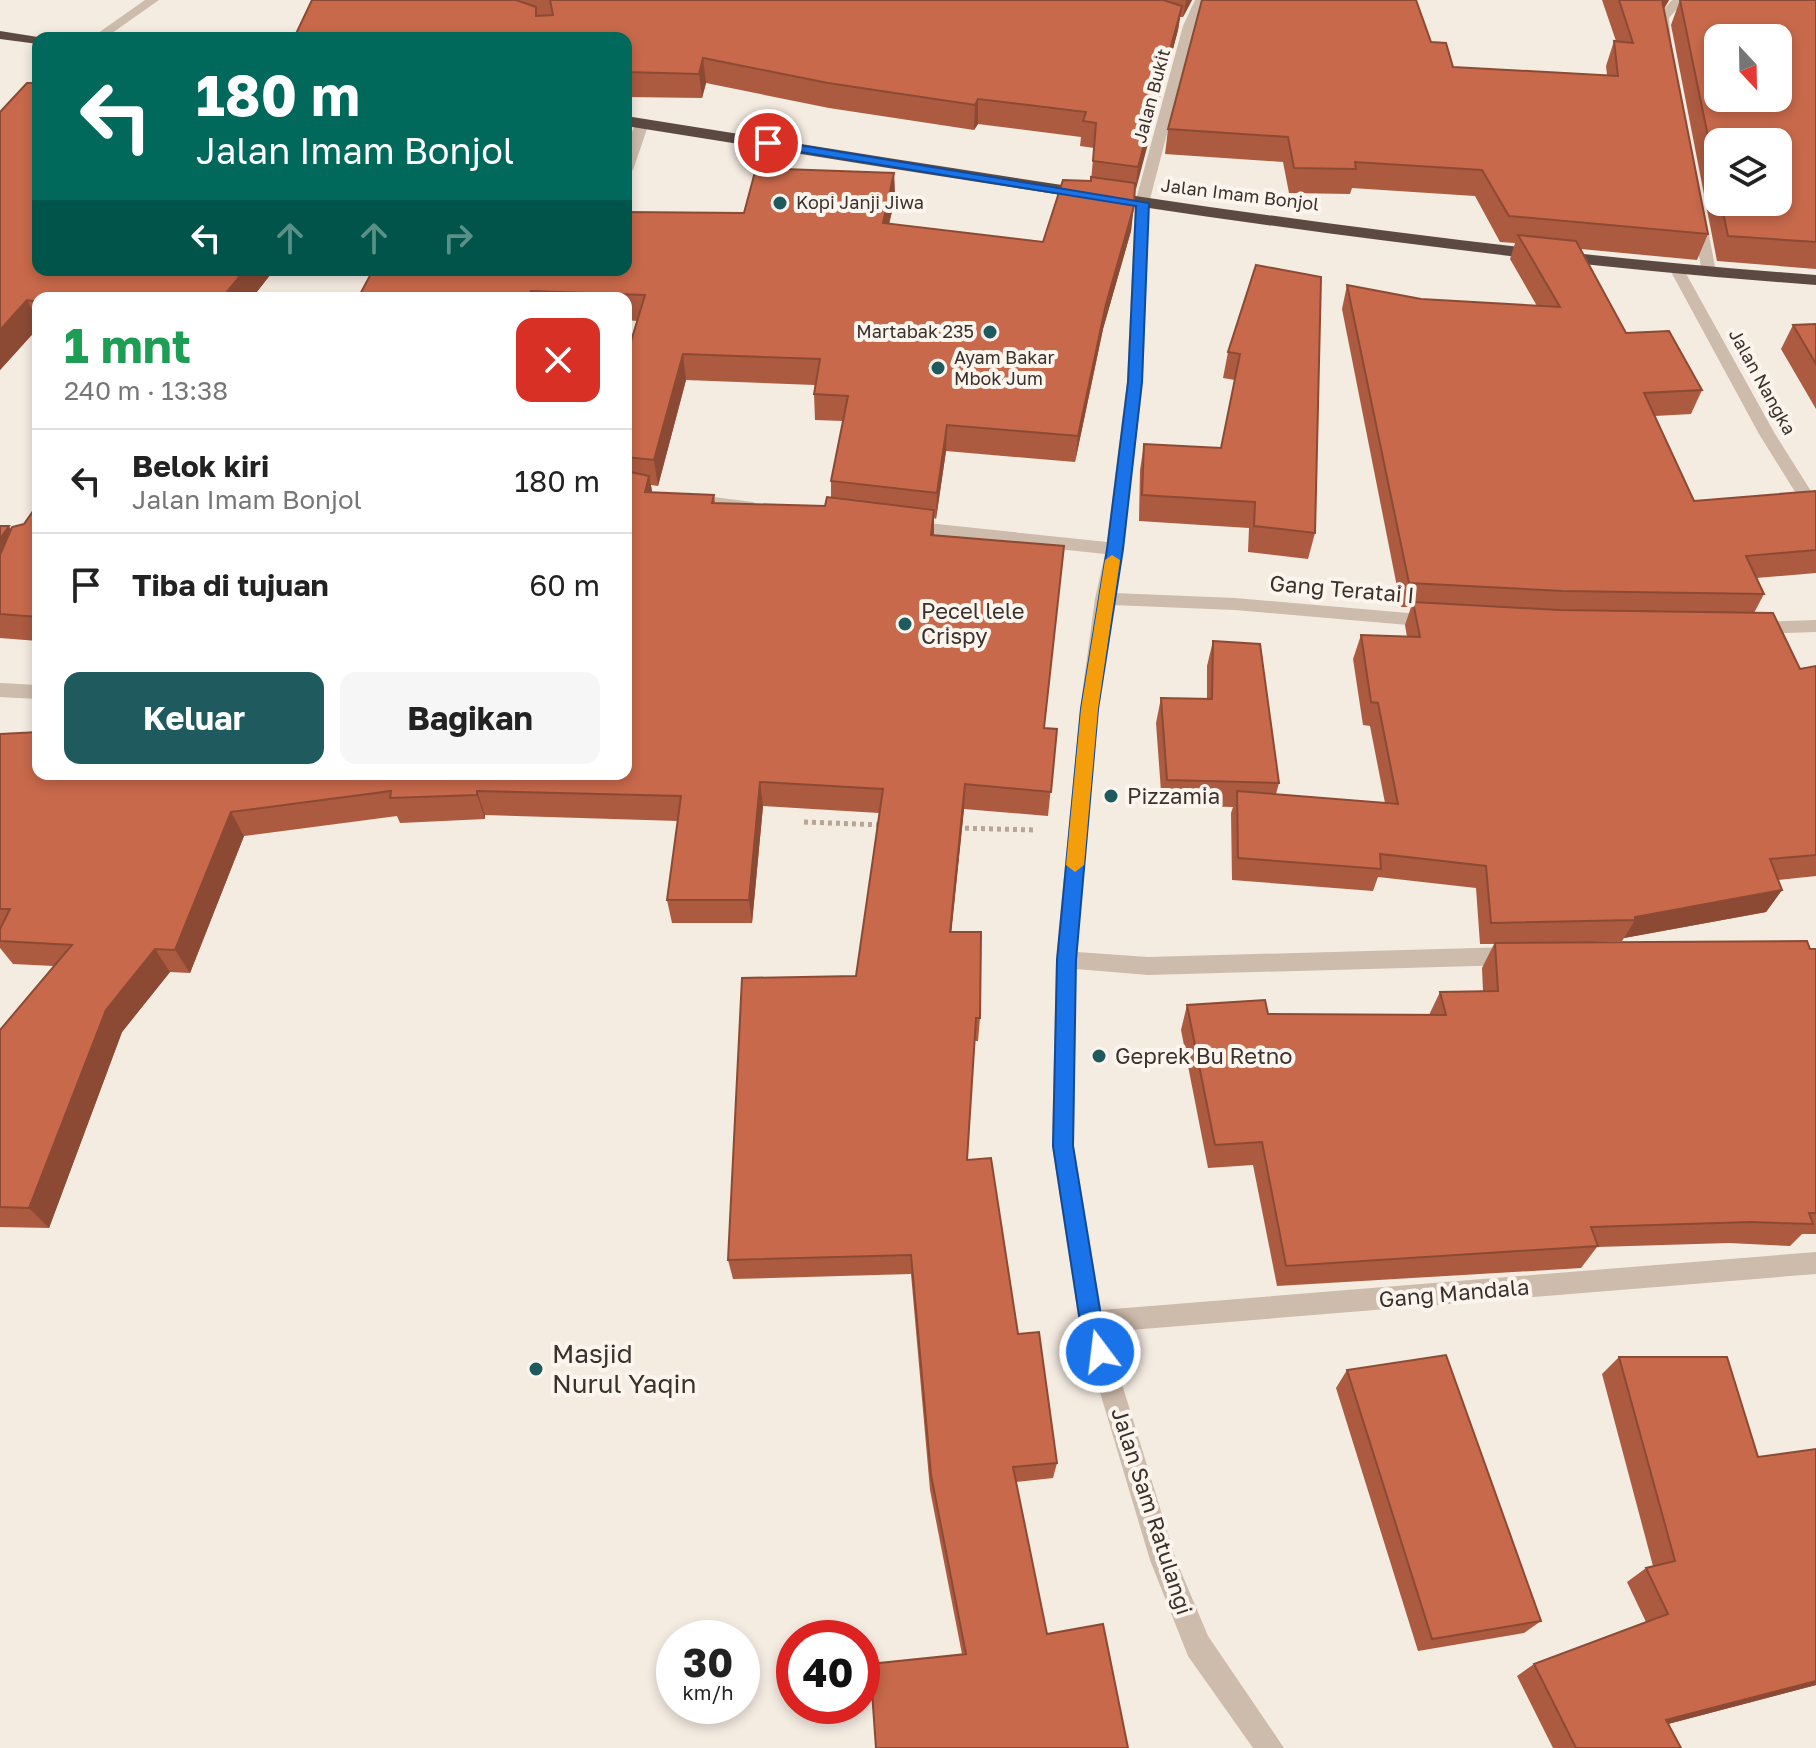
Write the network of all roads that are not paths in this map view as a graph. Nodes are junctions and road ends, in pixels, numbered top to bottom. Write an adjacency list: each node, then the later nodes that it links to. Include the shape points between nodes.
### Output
1 (153, 0): 4 (street)
2 (1201, 0): 9 (street, Jalan Bukit, via 1182,24)
3 (1679, 0): 7 (street, via 1662,24)
4 (106, 32)
5 (0, 35): 6 (highway)
6 (32, 39)
7 (1668, 55)
8 (634, 122): 9 (highway, Jalan Imam Bonjol)
9 (1142, 203): 11 (highway, Jalan Imam Bonjol); 18 (street, Jalan Sam Ratulangi, via 1135,382)
10 (1697, 210): 12 (street)
11 (1677, 270): 12 (highway, Jalan Imam Bonjol); 16 (street, Jalan Nangka)
12 (1709, 272): 13 (highway, Jalan Imam Bonjol)
13 (1816, 280)
14 (672, 496): 15 (street)
15 (778, 510)
16 (1816, 512)
17 (884, 524): 18 (street)
18 (1115, 549): 19 (street, Jalan Sam Ratulangi)
19 (1104, 599): 20 (street, Gang Teratai I); 26 (street, Jalan Sam Ratulangi)
20 (1443, 621)
21 (1816, 626): 22 (street)
22 (1732, 628)
23 (0, 690): 24 (street)
24 (32, 692)
25 (1540, 954): 26 (street, via 1148,966)
26 (1066, 960): 28 (street, Jalan Sam Ratulangi, via 1063,1146)
27 (1816, 1263): 28 (street, Gang Mandala)
28 (1091, 1322): 29 (street, Jalan Sam Ratulangi, via 1163,1560 1198,1646)
29 (1270, 1748)

